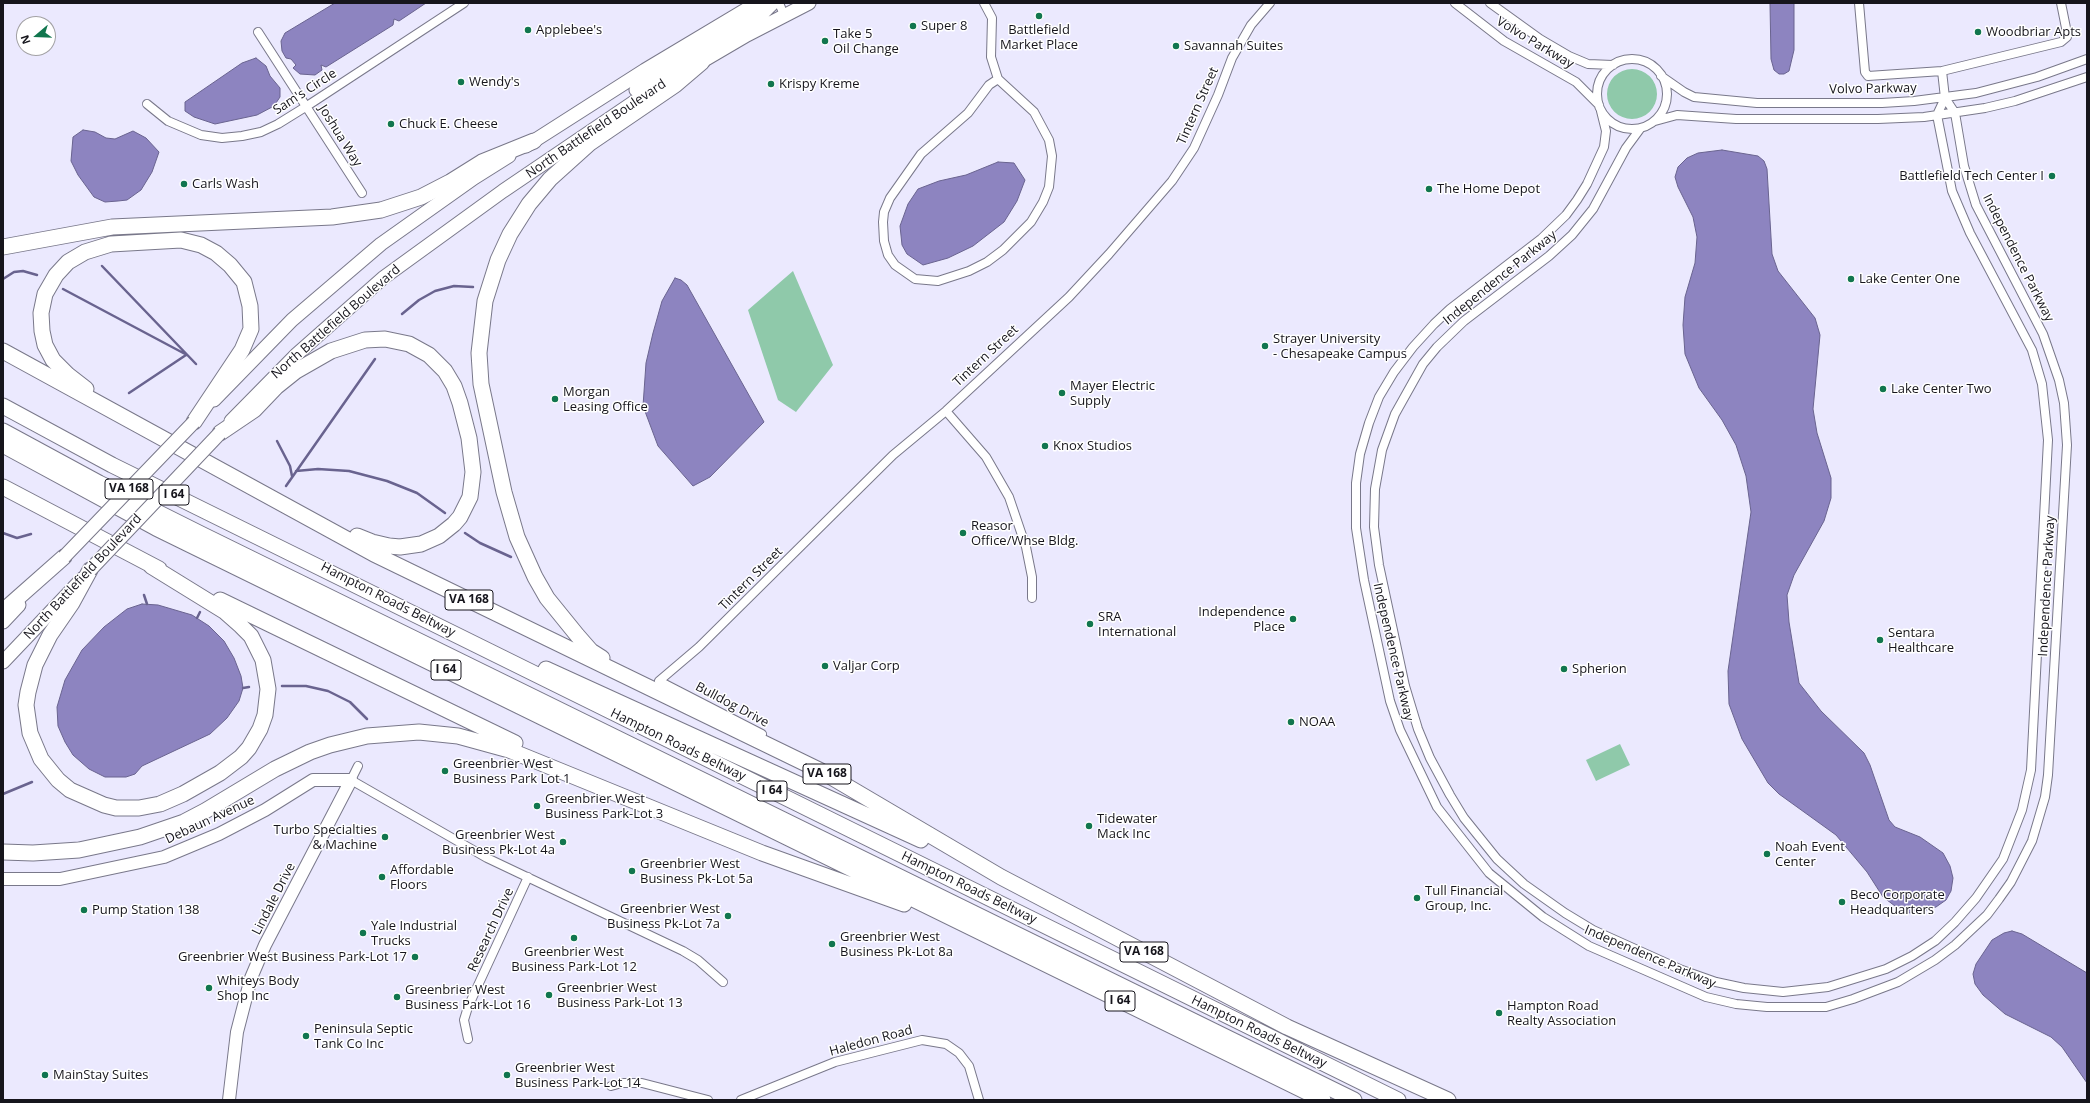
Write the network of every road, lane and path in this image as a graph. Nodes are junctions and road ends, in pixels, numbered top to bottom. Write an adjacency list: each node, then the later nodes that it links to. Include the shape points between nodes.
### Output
1 (464, 3): 23 (street, Sam's Circle)
2 (757, 3): 30 (main road, North Battlefield Boulevard)
3 (773, 3): 28 (main road, via 759,18 681,61 617,102 602,114)
4 (793, 3): 12 (main road)
5 (809, 3): 12 (main road, North Battlefield Boulevard)
6 (984, 3): 20 (street, via 992,18 991,56)
7 (1270, 3): 35 (street, Tintern Street, via 1251,25 1240,44 1204,130 1172,181 1074,291)
8 (1455, 3): 24 (street, Volvo Parkway, via 1504,41 1576,82)
9 (1490, 3): 16 (street, Volvo Parkway, via 1569,56 1588,64)
10 (1859, 3): 17 (street, via 1866,75)
11 (2060, 3): 17 (street, via 2067,33 2067,37 2061,42)
12 (781, 9): 15 (main road, North Battlefield Boulevard)
13 (258, 32): 23 (street, Joshua Way)
14 (2087, 59): 21 (street, Volvo Parkway, via 2006,86)
15 (702, 62): 28 (main road, North Battlefield Boulevard); 52 (highway, via 676,85 576,154 538,193 513,229 498,260 486,295 480,337 480,368 486,414 511,517 525,557 548,598 591,651)
16 (1614, 65): 18 (street, Volvo Parkway, via 1627,60 1642,61 1653,67); 24 (street, via 1603,75 1600,82 1597,93)
17 (1942, 71): 21 (street)
18 (1661, 76): 21 (street, Volvo Parkway, via 1689,95 1724,101 1882,103); 27 (street, via 1665,83 1667,99 1661,114)
19 (2087, 77): 25 (street, via 2023,99)
20 (998, 78): 20 (street, via 1034,112 1048,140 1052,156 1049,188 1031,222 1018,237 987,262 938,281 915,279 895,265 886,248 882,226 884,212 890,198 921,154 968,113 989,85)
21 (1945, 98): 25 (street, Independence Parkway); 26 (street)
22 (147, 104): 23 (street, Sam's Circle, via 168,121 185,130 222,138 261,132)
23 (307, 106): 31 (street, Joshua Way)
24 (1600, 108): 25 (street, Independence Parkway, via 1606,131 1602,154 1587,184 1566,215 1542,239 1434,324 1413,347 1379,397 1360,454 1356,483 1356,528 1390,701 1400,730 1437,807 1489,873 1543,917 1589,946 1706,997 1736,1004 1796,1008 1826,1007 1873,992 1898,982 1935,960 1954,945 1987,915 2011,882 2032,841 2045,797 2066,445 2064,403 2058,374 2043,334 1976,205 1964,166); 29 (street, Volvo Parkway, via 1614,124 1622,128)
25 (1955, 113): 26 (street)
26 (1937, 116): 27 (street, via 1786,120 1676,115); 29 (street, Independence Parkway, via 1952,191 1970,232 2032,350 2046,407 2048,460 2031,770 2022,810 2003,860 1976,898 1935,941 1886,969 1828,988 1783,992 1716,982 1682,970 1593,930 1565,914 1524,884 1497,859 1464,818 1450,795 1418,729 1405,686 1378,558 1374,526 1377,474 1392,420 1412,380 1437,347 1464,320 1549,256 1572,235 1593,209 1626,148)
27 (1655, 120): 29 (street)
28 (592, 129): 40 (main road, North Battlefield Boulevard, via 383,278 292,358)
29 (1640, 129)
30 (534, 141): 32 (highway, via 482,162 421,197 381,210 332,217 112,226); 38 (main road, North Battlefield Boulevard, via 474,178 381,244 292,320)
31 (362, 193)
32 (3, 247)
33 (3, 351): 37 (highway)
34 (3, 406): 47 (highway, Hampton Roads Beltway / I 64, via 112,465)
35 (946, 411): 48 (street, via 982,452 1009,497 1026,547 1032,577); 52 (street, Tintern Street, via 890,458 699,647)
36 (3, 413): 71 (highway, via 94,464)
37 (117, 415): 38 (highway, via 53,360 45,345 42,331 45,294 56,275 68,262 84,252 111,244 181,240 201,245 230,265 244,282 250,306 251,329 242,350); 43 (highway)
38 (194, 422): 44 (main road, North Battlefield Boulevard / VA 168, bridge)
39 (3, 431): 70 (highway, via 207,537)
40 (220, 433): 43 (highway, via 254,410 296,371 323,354 349,345 375,339 398,341 420,349 436,361 454,386 473,464 470,498 454,524 430,540 400,547 372,542); 46 (main road, North Battlefield Boulevard, bridge)
41 (3, 445): 61 (highway, I 64, via 156,528)
42 (3, 487): 45 (highway)
43 (294, 511): 52 (highway, VA 168, via 374,554)
44 (64, 557): 49 (highway); 50 (main road, North Battlefield Boulevard / VA 168)
45 (151, 566): 46 (highway, via 224,611 242,626 251,636 263,660 268,689 265,715 260,729 241,757 220,773 183,794 160,804 139,808 104,805 70,790 54,776 41,759 30,733 26,705 35,665 50,635); 56 (highway)
46 (90, 570): 51 (main road, North Battlefield Boulevard)
47 (346, 579): 59 (highway); 72 (highway, Hampton Roads Beltway / I 64)
48 (1032, 598)
49 (3, 611)
50 (3, 622)
51 (3, 662)
52 (653, 683): 53 (street, Bulldog Drive); 59 (highway, VA 168, via 821,770)
53 (794, 751)
54 (358, 766): 55 (street, Lindale Drive)
55 (351, 780): 58 (street, via 487,858); 60 (street, Debaun Avenue, via 313,780 265,810 219,834 164,857 60,879); 65 (street, Lindale Drive, via 265,945 248,985 237,1032)
56 (622, 795): 57 (highway, via 477,740 436,733 386,733 349,740 310,752 275,769 184,822 140,838 79,850); 61 (highway, via 762,853)
57 (3, 852)
58 (528, 877): 62 (street, via 683,951); 63 (street, Research Drive, via 468,1008 464,1020)
59 (1001, 877): 73 (highway, VA 168, via 1287,1027)
60 (3, 879)
61 (973, 929): 69 (highway, I 64)
62 (724, 982)
63 (468, 1039)
64 (611, 1086): 66 (street, via 642,1083)
65 (230, 1100)
66 (708, 1100)
67 (741, 1100): 68 (street, Haledon Road, via 835,1062 922,1040 946,1044 959,1053 969,1066)
68 (979, 1100)
69 (1323, 1100)
70 (1354, 1100)
71 (1388, 1100)
72 (1398, 1100)
73 (1448, 1100)

